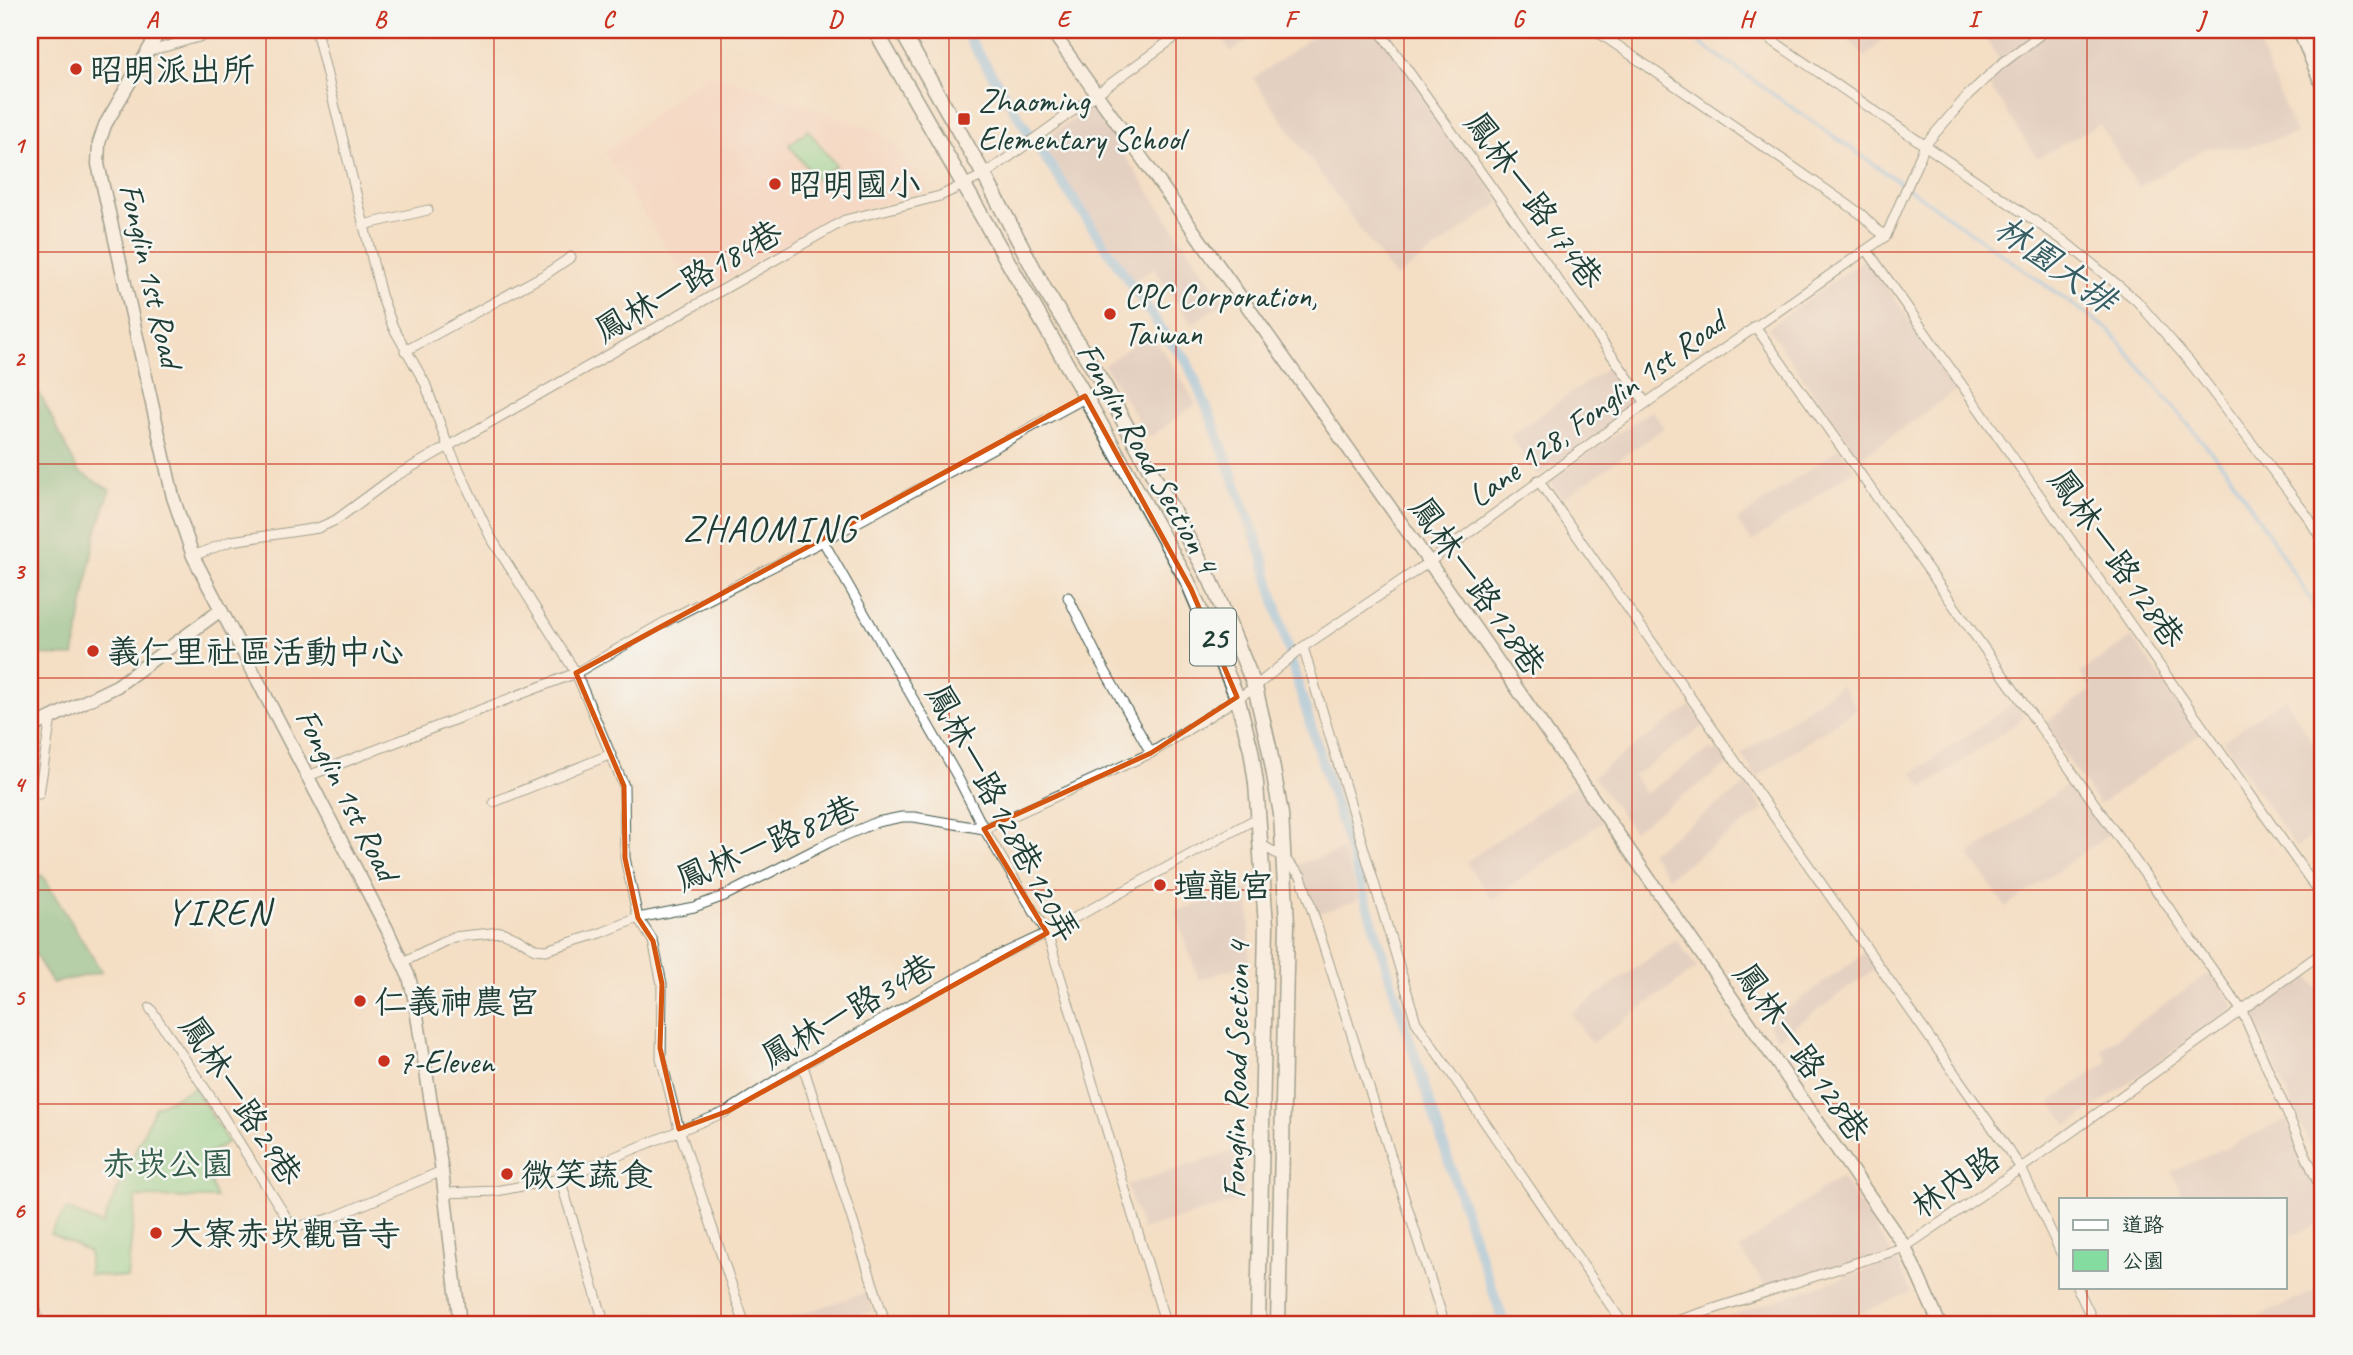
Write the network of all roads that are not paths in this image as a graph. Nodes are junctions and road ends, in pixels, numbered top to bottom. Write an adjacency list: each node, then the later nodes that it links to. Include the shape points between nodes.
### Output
1 (160, 30): 13 (street, Fonglin 1st Road)
2 (223, 30): 13 (street)
3 (316, 30): 20 (street)
4 (875, 30): 18 (main road, Fonglin Road Section 4 / 25)
5 (901, 30): 17 (main road, Fonglin Road Section 4 / 25)
6 (1051, 30): 15 (street)
7 (1185, 30): 15 (street)
8 (1379, 30): 28 (street, 鳳林一路474巷)
9 (1595, 30): 21 (street, via 1861,214 1876,229)
10 (1757, 30): 16 (street)
11 (2046, 30): 16 (street, via 1968,95)
12 (2301, 30): 14 (main road)
13 (147, 52): 33 (street, Fonglin 1st Road, via 105,125 98,164 173,496)
14 (2323, 85)
15 (1096, 93): 17 (street); 34 (street, 鳳林一路128巷)
16 (1925, 145): 21 (street); 32 (street, via 2064,241 2136,300 2189,361)
17 (984, 175): 18 (street); 26 (main road, Fonglin Road Section 4 / 25, via 1046,292)
18 (964, 186): 27 (main road, Fonglin Road Section 4 / 25); 29 (street, 鳳林一路184巷, via 845,220)
19 (428, 210): 20 (street)
20 (363, 225): 25 (street, via 381,295)
21 (1889, 233): 22 (street, Lane 128, Fonglin 1st Road)
22 (1867, 250): 24 (street, Lane 128, Fonglin 1st Road); 52 (street, 鳳林一路128巷)
23 (571, 257): 25 (street)
24 (1755, 326): 28 (street, Lane 128, Fonglin 1st Road); 58 (street)
25 (405, 351): 29 (street, via 425,383)
26 (1105, 387): 27 (street); 39 (main road, Fonglin Road Section 4 / 25, via 1211,581)
27 (1085, 396): 31 (street); 40 (main road, Fonglin Road Section 4 / 25, via 1191,589)
28 (1646, 403): 30 (street, Lane 128, Fonglin 1st Road)
29 (448, 446): 33 (street, 鳳林一路184巷, via 318,528 231,541); 38 (street, via 490,536)
30 (1538, 480): 34 (street, Lane 128, Fonglin 1st Road); 61 (street)
31 (823, 541): 38 (street); 49 (street, 鳳林一路128巷120弄)
32 (2323, 542)
33 (193, 556): 36 (street, Fonglin 1st Road)
34 (1429, 562): 37 (street, Lane 128, Fonglin 1st Road); 66 (street, 鳳林一路128巷)
35 (1068, 597): 43 (street)
36 (221, 610): 41 (street, via 117,686); 45 (street, Fonglin 1st Road)
37 (1300, 650): 39 (street, Lane 128, Fonglin 1st Road); 79 (street, via 1416,1022)
38 (576, 673): 44 (street); 45 (street)
39 (1255, 687): 40 (street); 51 (main road, Fonglin Road Section 4 / 25, via 1281,814)
40 (1237, 697): 43 (street); 48 (main road, Fonglin Road Section 4 / 25, via 1251,750)
41 (51, 718): 42 (street); 46 (street)
42 (30, 728)
43 (1151, 753): 49 (street)
44 (609, 755): 47 (street); 53 (street, via 624,786 625,858)
45 (307, 776): 56 (street, Fonglin 1st Road)
46 (39, 794)
47 (494, 802)
48 (1259, 817): 50 (main road, Fonglin Road Section 4 / 25); 54 (street, 鳳林一路34巷)
49 (984, 830): 53 (street, 鳳林一路82巷, via 914,817 877,822 724,896); 54 (street, 鳳林一路128巷120弄)
50 (1262, 845): 51 (street); 76 (main road, Fonglin Road Section 4 / 25, via 1266,926)
51 (1284, 858): 77 (main road, Fonglin Road Section 4 / 25, via 1287,923); 78 (street, via 1301,876)
52 (2323, 898)
53 (638, 918): 56 (street, 鳳林一路82巷, via 546,950 500,932 453,937); 60 (street, via 653,941 662,984 660,1048)
54 (1047, 933): 59 (street, 鳳林一路34巷, via 985,962); 75 (street, 鳳林一路128巷120弄)
55 (2323, 953): 58 (street, 林內路)
56 (402, 962): 62 (street, Fonglin 1st Road, via 414,997)
57 (150, 1008): 62 (street, 鳳林一路29巷, via 293,1228 332,1218)
58 (2242, 1011): 61 (street, 林內路); 65 (street)
59 (803, 1066): 60 (street, 鳳林一路34巷, via 727,1111); 74 (street)
60 (679, 1129): 63 (street, 鳳林一路34巷); 73 (street)
61 (2021, 1168): 66 (street, 林內路); 67 (street)
62 (442, 1171): 64 (street, Fonglin 1st Road)
63 (560, 1178): 64 (street, 鳳林一路34巷, via 496,1191); 72 (street)
64 (444, 1194): 71 (street, Fonglin 1st Road)
65 (2323, 1194)
66 (1905, 1247): 80 (street, 林內路); 81 (street, 鳳林一路128巷)
67 (2059, 1249)
68 (30, 1285): 70 (street)
69 (2077, 1288): 82 (street)
70 (39, 1325)
71 (460, 1325)
72 (605, 1325)
73 (745, 1325)
74 (886, 1325)
75 (1166, 1325)
76 (1258, 1325)
77 (1278, 1325)
78 (1445, 1325)
79 (1624, 1325)
80 (1664, 1325)
81 (1940, 1325)
82 (2095, 1325)

